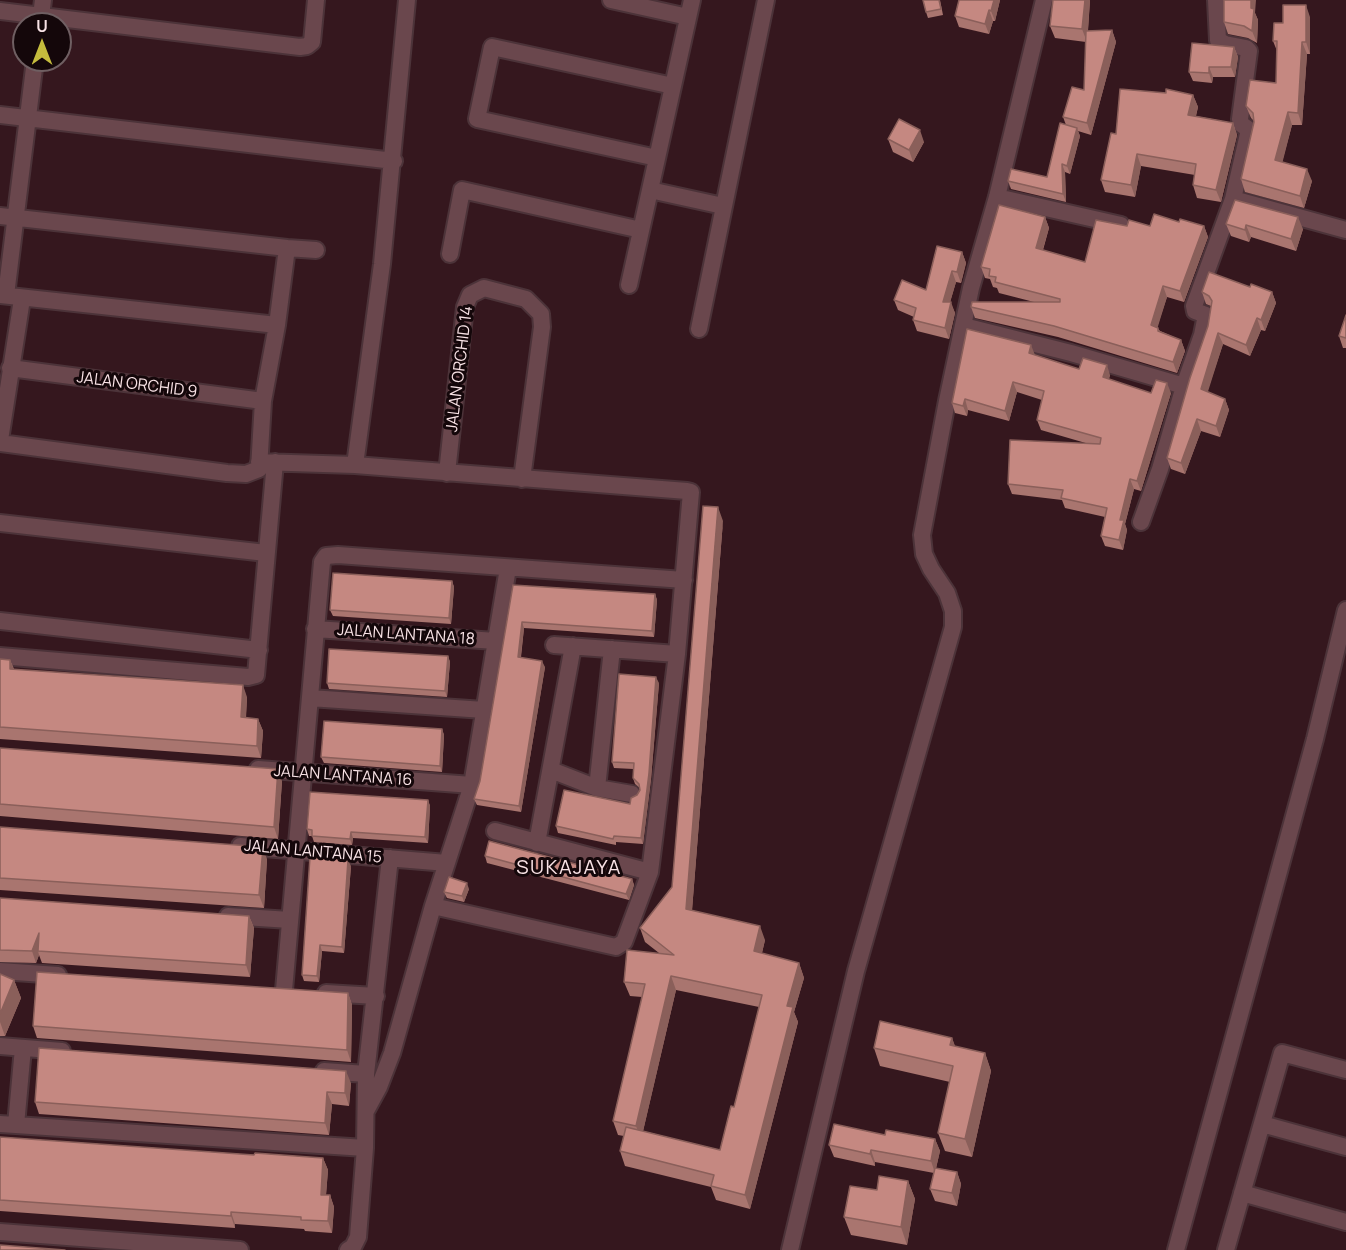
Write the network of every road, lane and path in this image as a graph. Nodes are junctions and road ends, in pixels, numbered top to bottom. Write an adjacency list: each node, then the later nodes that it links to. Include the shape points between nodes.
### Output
1 (316, 0): 10 (street, via 312,42 307,46)
2 (407, 0): 17 (street)
3 (611, 0): 11 (street)
4 (692, 0): 11 (street)
5 (766, 0): 21 (street)
6 (1044, 0): 19 (street)
7 (1216, 0): 20 (street, via 1218,40 1248,48 1250,53 1240,119 1249,131)
8 (0, 11): 9 (street)
9 (20, 12)
10 (72, 17)
11 (688, 17): 13 (street)
12 (34, 72): 15 (street)
13 (673, 86): 16 (street); 16 (street, via 492,46 477,119)
14 (0, 115): 15 (street)
15 (28, 119): 17 (street); 22 (street)
16 (657, 158): 18 (street)
17 (393, 161): 39 (street)
18 (650, 190): 21 (street); 24 (street)
19 (997, 197): 23 (street); 32 (street)
20 (1233, 198): 25 (street); 35 (street, via 1194,306 1207,317)
21 (723, 206): 33 (street)
22 (8, 217): 26 (street); 30 (street)
23 (1121, 225)
24 (641, 230): 28 (street, via 462,190); 29 (street)
25 (1346, 230)
26 (286, 248): 27 (street); 31 (street)
27 (316, 250)
28 (450, 254)
29 (629, 285)
30 (9, 296): 31 (street); 34 (street)
31 (277, 325): 36 (street)
32 (964, 326): 35 (street); 94 (street, via 922,535 924,554 947,593 953,627 856,971)
33 (699, 329)
34 (10, 368): 36 (street, JALAN ORCHID 9); 37 (street)
35 (1184, 386): 42 (street)
36 (263, 401): 38 (street)
37 (0, 441): 38 (street, via 246,474)
38 (267, 462): 39 (street); 44 (street)
39 (355, 465): 40 (street)
40 (447, 473): 41 (street); 41 (street, JALAN ORCHID 14, via 465,307 470,296 484,288 526,299 541,314)
41 (522, 479): 46 (street, via 690,491)
42 (1141, 522)
43 (0, 523): 44 (street)
44 (266, 553): 54 (street)
45 (508, 568): 46 (street); 49 (street, via 326,556 322,562); 50 (street)
46 (684, 580): 55 (street)
47 (1346, 610): 95 (street, via 1315,739)
48 (0, 621): 54 (street)
49 (315, 629): 50 (street, JALAN LANTANA 18); 57 (street)
50 (496, 641): 58 (street)
51 (554, 645): 52 (street)
52 (573, 646): 53 (street); 60 (street)
53 (612, 649): 55 (street); 63 (street)
54 (259, 650): 56 (street, via 256,675 248,677)
55 (677, 654): 71 (street)
56 (0, 656)
57 (310, 698): 58 (street); 61 (street)
58 (484, 710): 62 (street)
59 (245, 768): 61 (street, JALAN LANTANA 16)
60 (551, 770): 63 (street); 66 (street)
61 (303, 773): 62 (street, JALAN LANTANA 16); 68 (street)
62 (472, 786): 70 (street)
63 (597, 788): 64 (street)
64 (632, 795)
65 (495, 831): 66 (street)
66 (537, 843): 71 (street)
67 (225, 845): 68 (street, JALAN LANTANA 15)
68 (296, 851): 69 (street, JALAN LANTANA 15); 74 (street)
69 (390, 858): 70 (street, JALAN LANTANA 15); 77 (street)
70 (447, 862): 72 (street)
71 (650, 872): 72 (street, via 624,942 616,947)
72 (433, 906): 84 (street, via 392,1053)
73 (209, 914): 74 (street)
74 (290, 920): 77 (street, via 290,990)
75 (0, 971): 76 (street)
76 (71, 976)
77 (376, 996): 83 (street)
78 (0, 1046): 79 (street)
79 (23, 1048): 80 (street); 85 (street)
80 (82, 1052)
81 (307, 1069): 83 (street)
82 (1346, 1070): 86 (street, via 1282,1053)
83 (366, 1074): 84 (street)
84 (366, 1111): 88 (street)
85 (8, 1124): 88 (street)
86 (1262, 1124): 87 (street); 89 (street)
87 (1346, 1147)
88 (365, 1148): 93 (street, via 358,1237)
89 (1242, 1193): 90 (street); 96 (street)
90 (1346, 1222)
91 (0, 1232): 92 (street)
92 (240, 1250)
93 (348, 1250)
94 (790, 1250)
95 (1176, 1250)
96 (1226, 1250)

